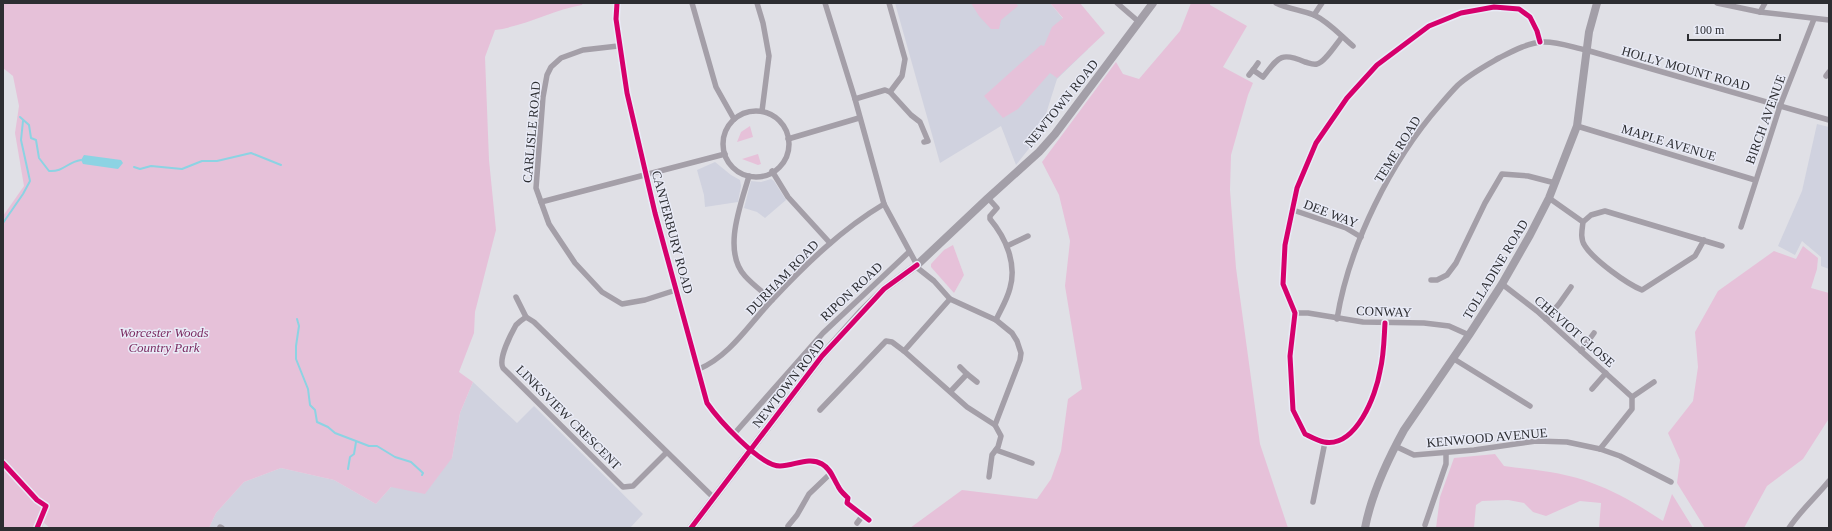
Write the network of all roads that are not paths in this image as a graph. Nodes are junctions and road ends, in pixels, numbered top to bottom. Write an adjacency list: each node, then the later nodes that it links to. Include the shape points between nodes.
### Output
1 (617, 3): 20 (street, CANTERBURY ROAD)
2 (692, 3): 29 (street, via 716,87)
3 (757, 3): 27 (street, via 769,56)
4 (825, 3): 25 (street)
5 (889, 3): 24 (street, via 905,59 902,76)
6 (1117, 3): 17 (street)
7 (1153, 3): 17 (main road, NEWTOWN ROAD)
8 (1276, 3): 14 (street)
9 (1322, 3): 14 (street)
10 (1597, 3): 22 (main road, TOLLADINE ROAD)
11 (1717, 3): 13 (street)
12 (1765, 3): 13 (street)
13 (1760, 12): 15 (street)
14 (1314, 15): 18 (street)
15 (1814, 19): 16 (street); 26 (street, BIRCH AVENUE)
16 (1829, 20)
17 (1139, 22): 40 (main road, NEWTOWN ROAD, via 1055,134)
18 (1342, 37): 21 (street); 23 (street, via 1318,64 1286,55 1280,57 1263,77 1251,73)
19 (1540, 42): 22 (street, TEME ROAD); 44 (street, via 1530,17 1519,9 1494,7 1462,13 1429,26 1377,65 1347,98 1316,143 1297,188); 48 (street, TEME ROAD, via 1512,52 1481,68 1458,85 1417,133 1390,178)
20 (618, 46): 36 (street, CANTERBURY ROAD); 42 (street, CARLISLE ROAD, via 583,50 560,58 551,67 543,97 536,188)
21 (1353, 46)
22 (1586, 50): 26 (street, HOLLY MOUNT ROAD); 31 (main road, TOLLADINE ROAD)
23 (1258, 63)
24 (890, 92): 25 (street, via 885,90); 33 (street, via 911,116 920,122 928,141)
25 (855, 99): 28 (street)
26 (1780, 106): 30 (street, HOLLY MOUNT ROAD); 38 (street, BIRCH AVENUE)
27 (762, 112): 29 (street, via 745,113); 32 (street, via 780,121)
28 (860, 118): 32 (street); 43 (street)
29 (734, 119): 34 (street, via 724,134)
30 (1829, 120)
31 (1577, 126): 38 (street, MAPLE AVENUE); 39 (main road, TOLLADINE ROAD)
32 (788, 139): 35 (street, via 786,155)
33 (924, 142)
34 (725, 154): 36 (street); 37 (street, via 734,168)
35 (772, 172): 37 (street, via 762,176); 50 (street, via 788,197)
36 (646, 175): 42 (street); 58 (street, CANTERBURY ROAD)
37 (749, 176): 61 (street, via 734,241 734,255 744,275)
38 (1755, 180): 46 (street, BIRCH AVENUE)
39 (1555, 183): 41 (main road, TOLLADINE ROAD); 55 (street, via 1528,176 1502,174 1456,263 1447,275)
40 (988, 198): 51 (street, via 997,208 990,219); 54 (main road, NEWTOWN ROAD)
41 (1548, 198): 45 (street); 56 (main road, TOLLADINE ROAD)
42 (541, 202): 58 (street, CARLISLE ROAD, via 549,224 571,256 602,292 622,304)
43 (884, 204): 50 (street, DURHAM ROAD, via 859,219); 53 (street)
44 (1292, 210): 48 (street, DEE WAY, via 1339,225); 62 (street, via 1285,245 1283,284)
45 (1583, 222): 49 (street, via 1591,215 1605,211); 49 (street, via 1582,237 1585,246 1629,285 1642,290 1695,256)
46 (1741, 228)
47 (1028, 236): 51 (street)
48 (1361, 237): 64 (street, TEME ROAD, via 1347,272)
49 (1704, 240): 52 (street)
50 (830, 243): 61 (street, DURHAM ROAD)
51 (1007, 246): 66 (street, via 1012,265 1012,280)
52 (1722, 246)
53 (909, 252): 54 (street); 85 (street, RIPON ROAD, via 857,299)
54 (916, 265): 60 (street); 89 (main road, NEWTOWN ROAD, via 884,289 822,356)
55 (1430, 280)
56 (1502, 284): 65 (street, CHEVIOT CLOSE); 69 (main road, TOLLADINE ROAD)
57 (1571, 287): 65 (street)
58 (676, 290): 74 (street, CANTERBURY ROAD)
59 (516, 297): 63 (street)
60 (950, 299): 66 (street); 70 (street)
61 (772, 300): 74 (street, DURHAM ROAD, via 727,351 709,365)
62 (1295, 313): 64 (street, CONWAY); 86 (street, via 1290,356 1293,410 1304,434)
63 (526, 317): 91 (street); 91 (street, LINKSVIEW CRESCENT, via 517,324 500,363 502,368 624,487 633,486)
64 (1337, 319): 67 (street, CONWAY)
65 (1546, 319): 71 (street, CHEVIOT CLOSE)
66 (996, 320): 84 (street, via 1012,333 1021,353 1016,374)
67 (1385, 323): 69 (street, CONWAY, via 1449,326); 86 (street, via 1380,372 1366,411 1351,434 1341,440)
68 (1594, 333): 71 (street)
69 (1469, 335): 72 (main road, TOLLADINE ROAD)
70 (904, 351): 80 (street); 83 (street, via 892,342 886,341)
71 (1581, 351): 75 (street, CHEVIOT CLOSE)
72 (1454, 359): 82 (street); 87 (main road, TOLLADINE ROAD)
73 (960, 367): 76 (street)
74 (699, 369): 85 (street, CANTERBURY ROAD, via 707,403)
75 (1606, 373): 79 (street); 81 (street, CHEVIOT CLOSE)
76 (967, 374): 77 (street); 80 (street)
77 (977, 382)
78 (1654, 382): 81 (street)
79 (1592, 389)
80 (951, 391): 84 (street, via 976,414)
81 (1632, 397): 88 (street, via 1632,409)
82 (1530, 406)
83 (820, 410)
84 (995, 425): 90 (street, via 1001,436)
85 (734, 434): 89 (street, CANTERBURY ROAD)
86 (1325, 442): 99 (street)
87 (1395, 446): 92 (street, KENWOOD AVENUE, via 1414,455); 106 (main road, TOLLADINE ROAD)
88 (1600, 449): 92 (street, KENWOOD AVENUE, via 1567,442 1536,441); 97 (street, KENWOOD AVENUE, via 1620,456)
89 (750, 450): 94 (street, CANTERBURY ROAD, via 776,466 810,460 827,467); 98 (main road, NEWTOWN ROAD)
90 (996, 450): 93 (street); 95 (street, via 992,455)
91 (667, 452): 98 (street)
92 (1446, 452): 103 (street, via 1446,464)
93 (1032, 463)
94 (831, 473): 100 (street, via 838,488 848,498 847,503); 104 (street, via 809,494)
95 (989, 477)
96 (1829, 481): 107 (street)
97 (1671, 482)
98 (714, 498): 105 (main road, NEWTOWN ROAD)
99 (1313, 502)
100 (863, 515): 101 (street); 102 (street)
101 (869, 520)
102 (856, 523)
103 (1424, 525)
104 (788, 526)
105 (691, 528)
106 (1365, 528)
107 (1789, 528)

